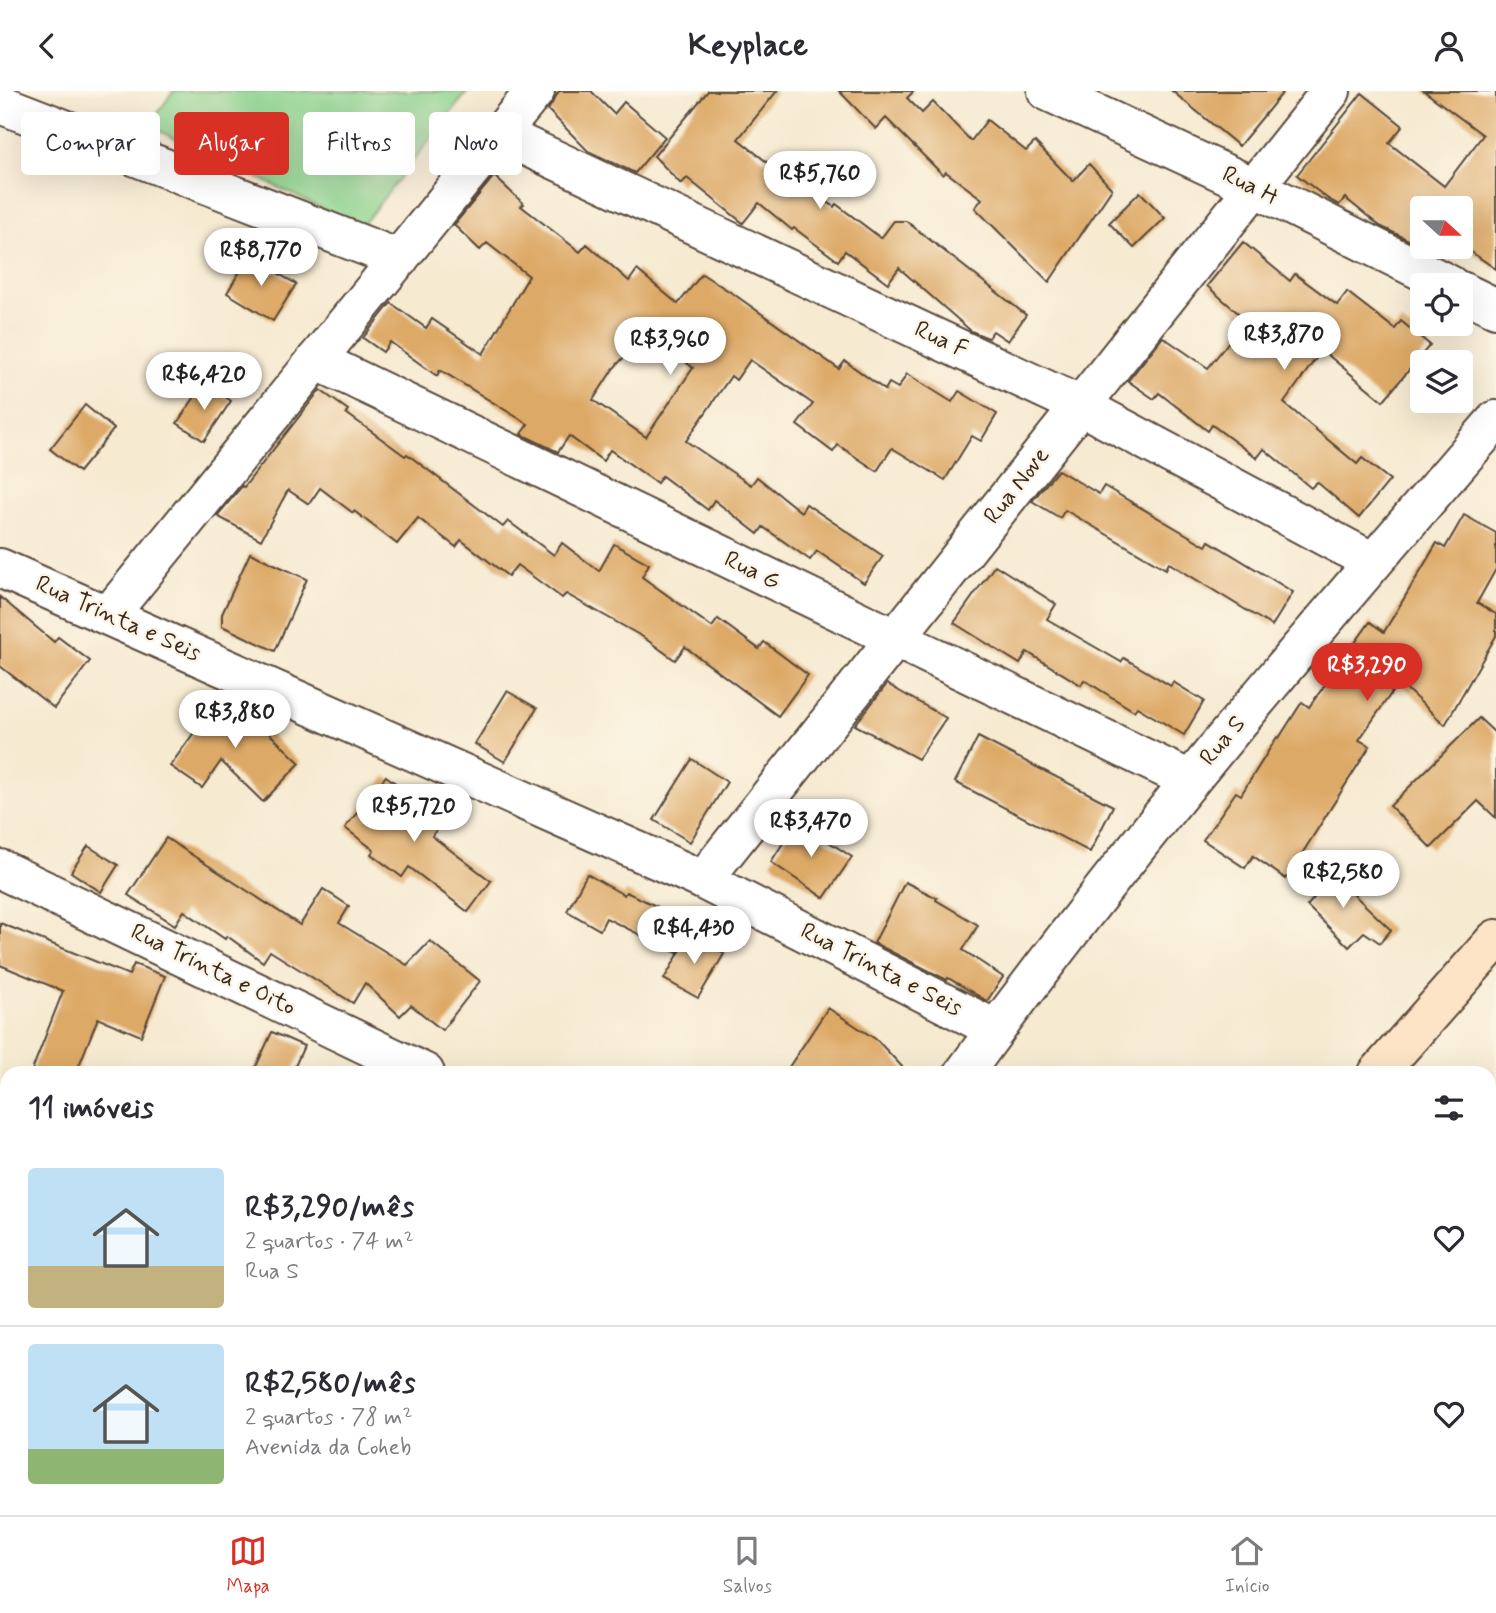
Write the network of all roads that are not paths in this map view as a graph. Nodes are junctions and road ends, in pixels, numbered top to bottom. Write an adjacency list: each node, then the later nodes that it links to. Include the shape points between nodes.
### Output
1 (536, 91): 5 (street)
2 (1047, 91): 8 (street, Rua H)
3 (1331, 91): 8 (street, Rua Nove)
4 (0, 104): 9 (street)
5 (519, 112)
6 (522, 145): 14 (street, Rua F)
7 (467, 175): 9 (street)
8 (1254, 187): 10 (street, Rua H); 14 (street, Rua Nove)
9 (399, 259): 13 (street)
10 (1426, 273)
11 (1473, 297): 12 (street)
12 (1496, 308)
13 (316, 360): 18 (street); 19 (street, Rua G)
14 (1081, 406): 16 (street, Rua F); 19 (street, Rua Nove)
15 (1496, 420): 16 (street, Rua S)
16 (1373, 562): 20 (street, Rua S)
17 (0, 568): 18 (street, Rua Trinta e Seis)
18 (109, 615): 22 (street, Rua Trinta e Seis)
19 (895, 640): 20 (street, Rua G); 22 (street, Rua Nove)
20 (1190, 780): 24 (street, Rua S)
21 (0, 869): 25 (street, Rua Trinta e Oito)
22 (703, 880): 24 (street, Rua Trinta e Seis)
23 (1496, 939): 27 (main road)
24 (995, 1029): 26 (street, Rua S)
25 (410, 1066)
26 (969, 1066)
27 (1384, 1066)

